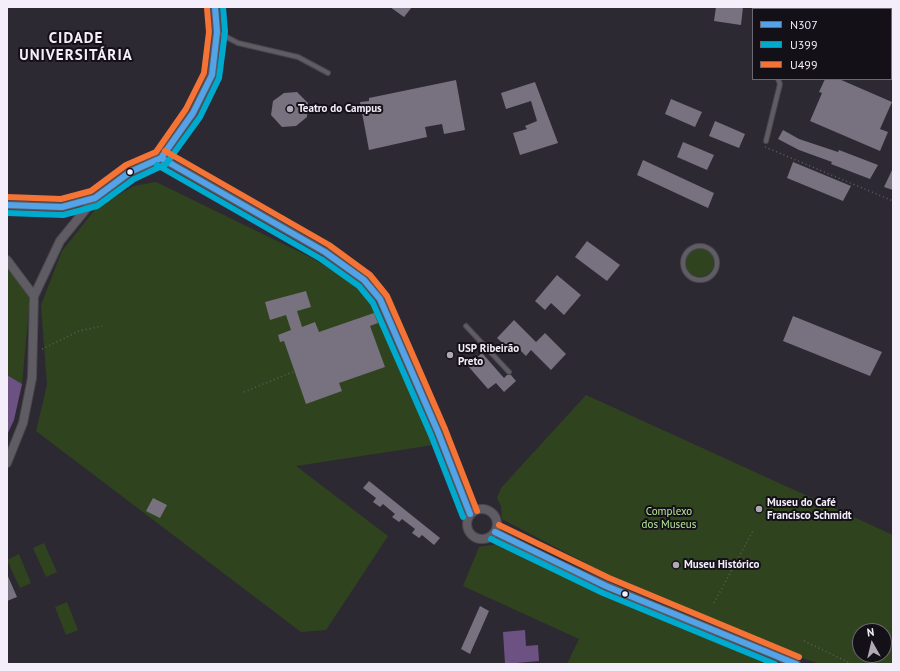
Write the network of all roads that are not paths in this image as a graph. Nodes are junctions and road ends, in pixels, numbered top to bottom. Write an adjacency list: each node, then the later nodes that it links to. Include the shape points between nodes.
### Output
1 (215, 7): 2 (street)
2 (217, 32): 3 (lane, via 238,43 298,57); 6 (street, via 212,75 193,113)
3 (328, 73)
4 (778, 80): 5 (lane, via 780,84)
5 (766, 141)
6 (161, 158): 7 (street, via 130,172); 15 (street, via 325,252 364,280 380,299 438,432)
7 (95, 198): 8 (street, via 62,207); 11 (street, via 60,241)
8 (7, 205)
9 (7, 260): 11 (street)
10 (715, 270): 10 (lane, via 715,255 708,248 697,246 685,254 683,266 692,278 708,278)
11 (34, 296): 14 (street, via 32,378 23,423)
12 (466, 326): 13 (lane)
13 (509, 372)
14 (7, 463)
15 (470, 514): 16 (street, via 479,509 489,511 497,520); 16 (street, via 467,523 472,536 486,539)
16 (495, 532): 17 (street, via 522,547 625,593)
17 (796, 664)

